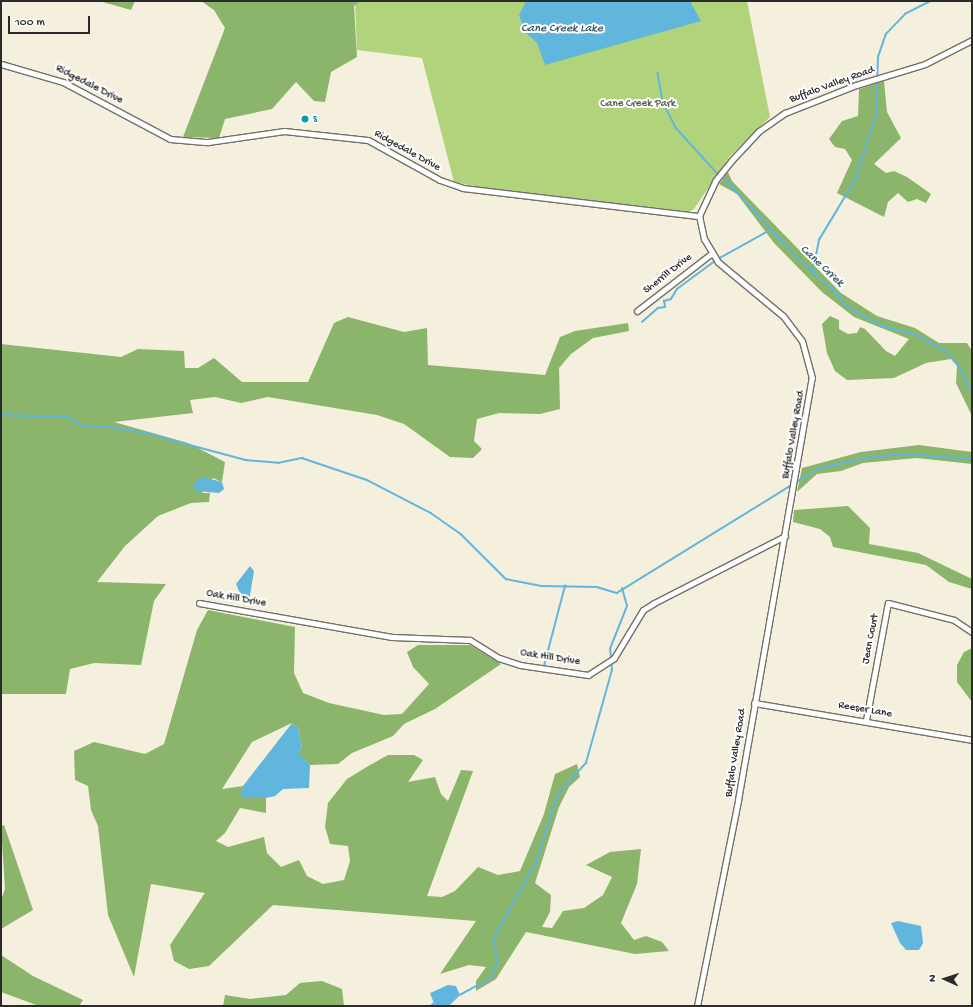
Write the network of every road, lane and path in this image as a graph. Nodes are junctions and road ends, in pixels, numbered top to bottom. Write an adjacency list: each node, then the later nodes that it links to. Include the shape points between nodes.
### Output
1 (972, 40): 3 (street, Buffalo Valley Road, via 925,64 856,85 785,113 759,131 731,160 715,181)
2 (1, 64): 3 (street, Ridgedale Drive, via 56,79 181,141 218,141 284,131 368,140 440,180 463,188)
3 (699, 216): 4 (street, Buffalo Valley Road)
4 (712, 253): 5 (street, Sherrill Drive); 6 (street, Buffalo Valley Road, via 727,271 783,316 802,341 809,358 811,401)
5 (637, 311)
6 (785, 536): 7 (street, Oak Hill Drive, via 643,610 614,658 588,675 520,665 499,658 470,640 392,637); 9 (street, Buffalo Valley Road)
7 (199, 603)
8 (972, 632): 10 (street, Jean Court, via 954,620 888,603)
9 (754, 703): 10 (street, Reeser Lane); 12 (street, Buffalo Valley Road)
10 (866, 720): 11 (street, Reeser Lane)
11 (972, 740)
12 (697, 1006)

